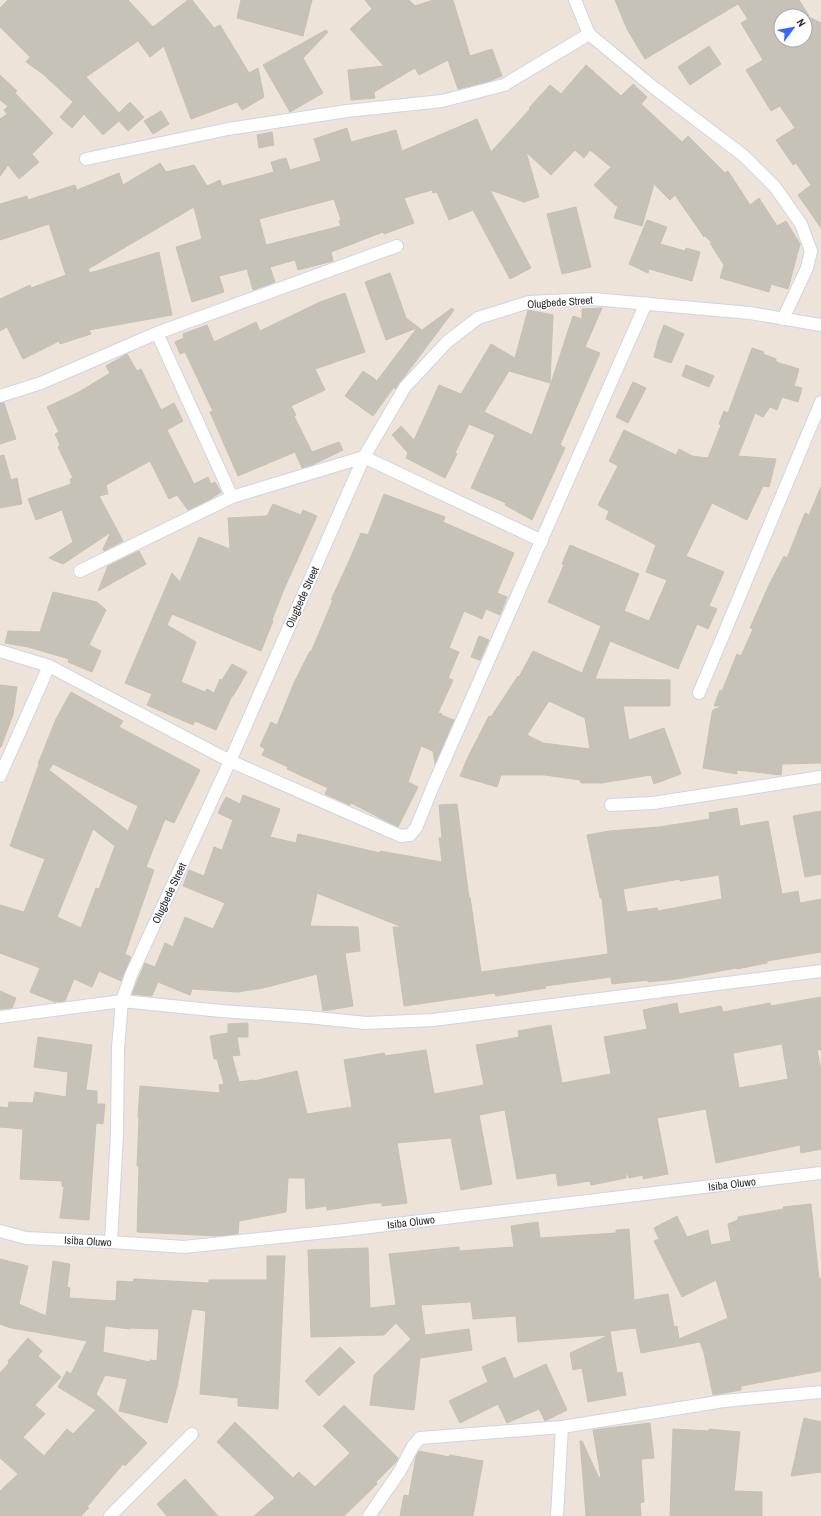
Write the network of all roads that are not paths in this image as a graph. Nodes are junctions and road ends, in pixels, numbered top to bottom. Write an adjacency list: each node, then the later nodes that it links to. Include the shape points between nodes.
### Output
1 (574, 0): 2 (street)
2 (588, 34): 3 (street, via 504,85 442,101 347,111 228,129); 6 (street, via 744,156 775,187 801,224 811,251 807,268)
3 (86, 159)
4 (397, 246): 8 (street)
5 (646, 303): 6 (street, Olugbede Street, via 750,312); 11 (street, Olugbede Street, via 593,299 529,302 478,318 447,342 405,387); 13 (street)
6 (783, 319): 7 (street, Olugbede Street)
7 (821, 325)
8 (157, 333): 9 (street, via 41,383); 12 (street)
9 (0, 396)
10 (821, 402): 17 (street)
11 (364, 457): 12 (street); 13 (street); 18 (street, Olugbede Street)
12 (232, 496): 14 (street)
13 (542, 541): 18 (street, via 416,828 410,835 401,836)
14 (80, 571)
15 (0, 651): 16 (street)
16 (49, 666): 18 (street); 19 (street)
17 (700, 693)
18 (230, 760): 23 (street, Olugbede Street)
19 (0, 776)
20 (821, 777): 21 (street, via 653,803)
21 (611, 805)
22 (821, 971): 23 (street, via 433,1020 366,1023)
23 (122, 1001): 24 (street); 27 (street, Olugbede Street)
24 (0, 1017)
25 (821, 1173): 27 (street, Isiba Oluwo, via 184,1247)
26 (0, 1231): 27 (street, Isiba Oluwo, via 26,1238)
27 (111, 1242)
28 (821, 1392): 29 (street, via 724,1401)
29 (562, 1427): 32 (street, via 420,1438 400,1472); 33 (street)
30 (192, 1434): 31 (street)
31 (110, 1516)
32 (368, 1516)
33 (556, 1516)

